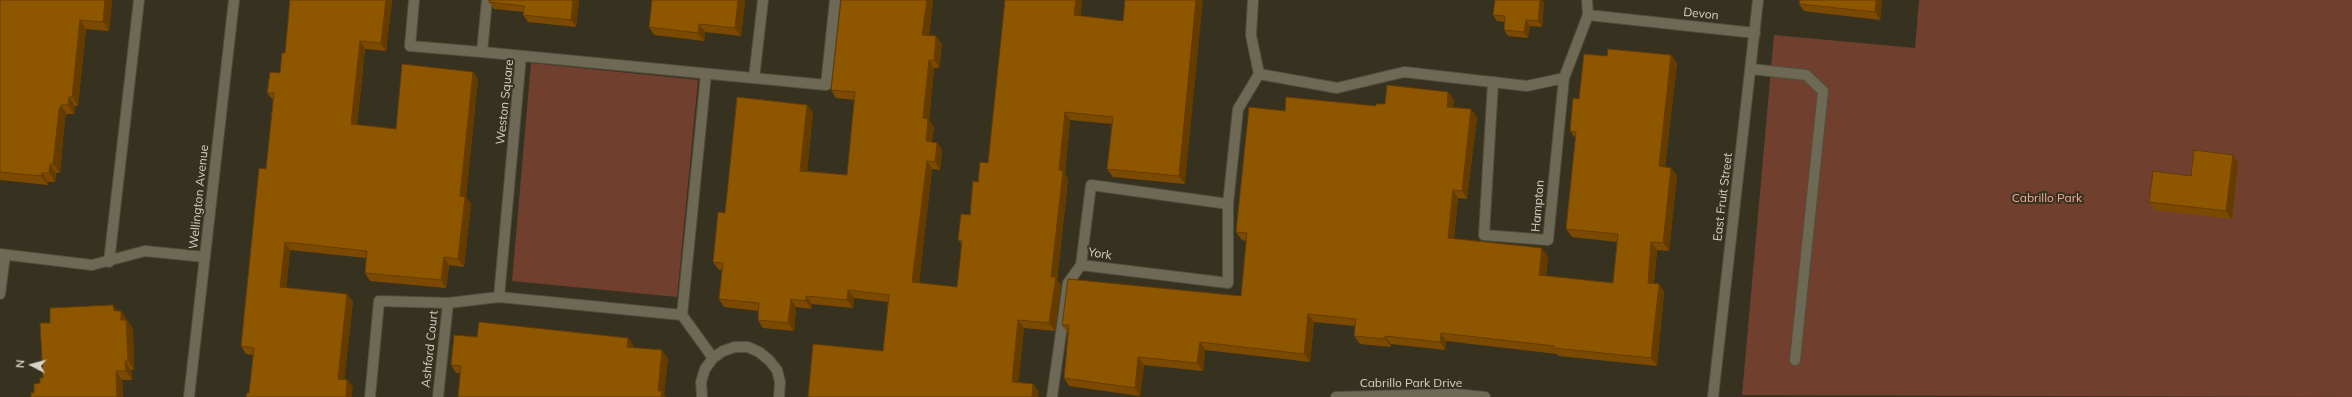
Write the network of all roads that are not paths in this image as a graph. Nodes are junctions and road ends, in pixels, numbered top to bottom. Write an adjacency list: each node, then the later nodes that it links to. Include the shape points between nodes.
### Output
1 (140, 0): 23 (street)
2 (234, 0): 22 (street, Wellington Avenue)
3 (414, 0): 12 (street, via 410,46)
4 (487, 0): 12 (street)
5 (763, 0): 17 (street)
6 (835, 0): 17 (street, Weston Square, via 826,85)
7 (1253, 0): 16 (street, via 1251,35)
8 (1587, 0): 10 (street)
9 (1758, 0): 11 (street, East Fruit Street)
10 (1588, 15): 11 (street, Devon); 18 (street)
11 (1755, 33): 14 (street, East Fruit Street)
12 (482, 52): 13 (street)
13 (521, 56): 15 (street, Weston Square); 26 (street, Weston Square)
14 (1751, 69): 30 (street, via 1806,75 1823,91); 39 (street, East Fruit Street)
15 (706, 74): 17 (street, Weston Square); 28 (street)
16 (1259, 74): 19 (street, via 1337,88 1404,72); 20 (street, York, via 1238,109)
17 (754, 78)
18 (1564, 78): 19 (street, via 1527,86); 19 (street, Hampton, via 1548,240 1484,235)
19 (1493, 82)
20 (1228, 204): 24 (street, York, via 1091,185); 24 (street, York, via 1228,283)
21 (3, 254): 23 (street, via 92,265); 25 (street)
22 (205, 257): 23 (street, via 145,251); 31 (street, Wellington Avenue)
23 (109, 262)
24 (1081, 265): 36 (street, via 1068,283)
25 (0, 294)
26 (499, 296): 27 (street, Ashford Court); 28 (street)
27 (448, 303): 32 (street, Ashford Court, via 379,301); 33 (street, Ashford Court)
28 (682, 315): 29 (street)
29 (713, 358): 34 (street, via 705,369 701,382); 35 (street, via 735,347 748,347 759,352 770,360 777,370 780,382)
30 (1795, 360)
31 (189, 397)
32 (370, 397)
33 (438, 397)
34 (702, 397)
35 (778, 397)
36 (1052, 397)
37 (1336, 397): 38 (street, Cabrillo Park Drive, via 1455,394)
38 (1486, 397)
39 (1713, 397)

